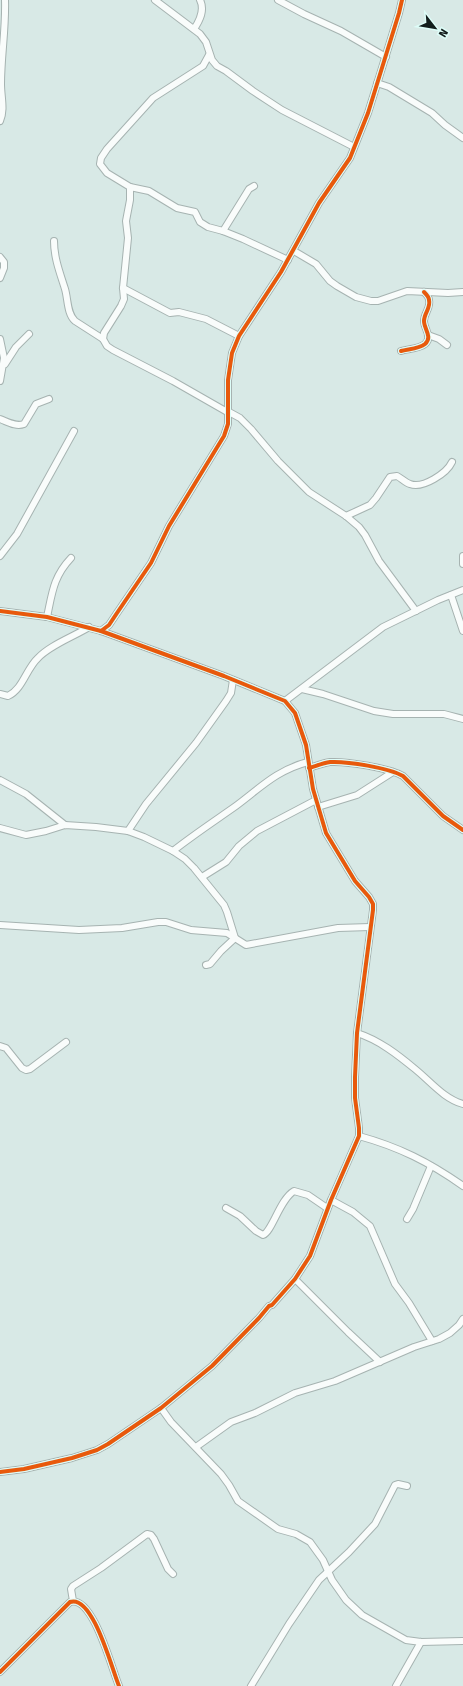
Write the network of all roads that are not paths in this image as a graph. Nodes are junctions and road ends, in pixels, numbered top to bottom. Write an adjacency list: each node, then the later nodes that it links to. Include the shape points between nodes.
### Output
1 (5, 0): 12 (street)
2 (155, 0): 6 (street)
3 (200, 0): 6 (street, via 202,12)
4 (278, 0): 8 (street)
5 (402, 0): 8 (street)
6 (194, 29): 7 (street, via 206,42)
7 (209, 55): 9 (street); 10 (street)
8 (386, 57): 11 (street)
9 (204, 66): 10 (street); 16 (street, via 153,98 101,158 102,168)
10 (217, 66): 14 (street, via 282,110)
11 (377, 83): 13 (street, via 432,113); 14 (street)
12 (0, 121)
13 (463, 138)
14 (354, 147): 21 (street, via 350,158 319,203)
15 (254, 186): 19 (street, via 249,189)
16 (130, 187): 17 (street); 18 (street)
17 (138, 189): 18 (street); 19 (street, via 148,191 177,208 194,212 200,222)
18 (130, 200): 25 (street, via 126,221 128,238)
19 (223, 231): 23 (street)
20 (54, 241): 32 (street, via 56,263 66,290 71,317)
21 (294, 251): 23 (street); 26 (street, via 316,264 330,281 363,299 378,301 407,291)
22 (0, 257): 24 (street, via 4,262)
23 (288, 260): 30 (street)
24 (0, 278)
25 (123, 288): 30 (street, via 170,313 179,312 206,319); 32 (street, via 124,299)
26 (424, 292): 27 (street); 29 (street, via 429,300 424,321)
27 (463, 292)
28 (29, 334): 35 (street, via 16,347)
29 (428, 335): 33 (street); 34 (street, via 425,344 420,347)
30 (240, 336): 38 (street, via 232,353 228,380)
31 (0, 339): 35 (street)
32 (103, 339): 38 (street, via 113,350)
33 (448, 345)
34 (400, 351)
35 (3, 367): 36 (street)
36 (0, 378)
37 (49, 399): 39 (street, via 36,404 22,425)
38 (229, 413): 42 (street, via 251,429 309,492); 53 (street, via 224,436 169,526 150,563 109,625)
39 (0, 419)
40 (74, 431): 43 (street, via 17,534)
41 (452, 462): 42 (street, via 445,472 421,484 409,484 397,476 390,477 370,504)
42 (346, 516): 50 (street, via 365,535 379,561)
43 (0, 556)
44 (463, 556): 46 (street)
45 (71, 558): 51 (street, via 56,579)
46 (463, 564)
47 (463, 590): 48 (street)
48 (451, 595): 50 (street); 54 (street)
49 (0, 611): 51 (street)
50 (416, 611): 56 (street, via 383,627 313,678)
51 (47, 617): 52 (street)
52 (89, 627): 53 (street); 57 (street, via 37,658 16,691 8,696)
53 (101, 631): 55 (street)
54 (463, 631)
55 (233, 680): 58 (street); 68 (street, via 231,693 226,701)
56 (302, 689): 58 (street); 59 (street, via 374,711 393,714 444,714)
57 (0, 694)
58 (285, 701): 60 (street, via 295,713 308,751)
59 (463, 719)
60 (309, 765): 61 (street, via 330,762); 63 (street); 69 (street, via 292,767 275,776)
61 (393, 772): 64 (street, via 357,795); 67 (street, via 403,776 443,816)
62 (0, 780): 65 (street, via 26,794)
63 (316, 800): 64 (street); 70 (street, via 257,832 239,846 226,862)
64 (318, 807): 72 (street, via 326,833 355,881 373,904)
65 (66, 825): 66 (street, via 26,835); 68 (street)
66 (0, 828)
67 (463, 830)
68 (128, 831): 69 (street)
69 (172, 851): 70 (street, via 185,859)
70 (202, 877): 73 (street, via 224,905)
71 (0, 925): 73 (street, via 79,930 166,922 196,931 219,932)
72 (370, 926): 73 (street, via 338,928 253,945 246,945); 75 (street)
73 (235, 938): 74 (street)
74 (206, 965)
75 (357, 1033): 78 (street, via 378,1041 450,1099); 79 (street, via 355,1098 360,1128)
76 (66, 1042): 77 (street, via 26,1070 6,1048)
77 (0, 1046)
78 (463, 1104)
79 (358, 1136): 80 (street, via 403,1150); 82 (street)
80 (431, 1166): 81 (street); 85 (street)
81 (463, 1186)
82 (330, 1200): 84 (street); 88 (street, via 353,1212 370,1226 395,1284)
83 (226, 1208): 84 (street, via 263,1235 268,1231 283,1202 294,1191 308,1195)
84 (327, 1208): 86 (street, via 310,1256)
85 (407, 1219)
86 (296, 1279): 89 (street); 90 (street, via 212,1366)
87 (463, 1319): 88 (street, via 450,1332)
88 (432, 1341): 89 (street)
89 (380, 1362): 91 (street, via 335,1381 295,1393 227,1424)
90 (162, 1408): 91 (street, via 171,1422); 92 (street, via 97,1450 24,1469)
91 (196, 1447): 94 (street, via 221,1474 238,1501 278,1529 296,1534 310,1542)
92 (0, 1472)
93 (407, 1486): 94 (street, via 395,1485 375,1524)
94 (328, 1572): 98 (street, via 346,1600 362,1615 401,1638); 101 (street, via 311,1591)
95 (173, 1574): 96 (street, via 168,1569 159,1546 151,1535 147,1534 73,1586)
96 (72, 1600): 99 (street); 100 (street, via 81,1603 94,1620)
97 (463, 1641): 98 (street)
98 (421, 1642): 102 (street)
99 (0, 1672)
100 (119, 1686)
101 (251, 1686)
102 (396, 1686)

